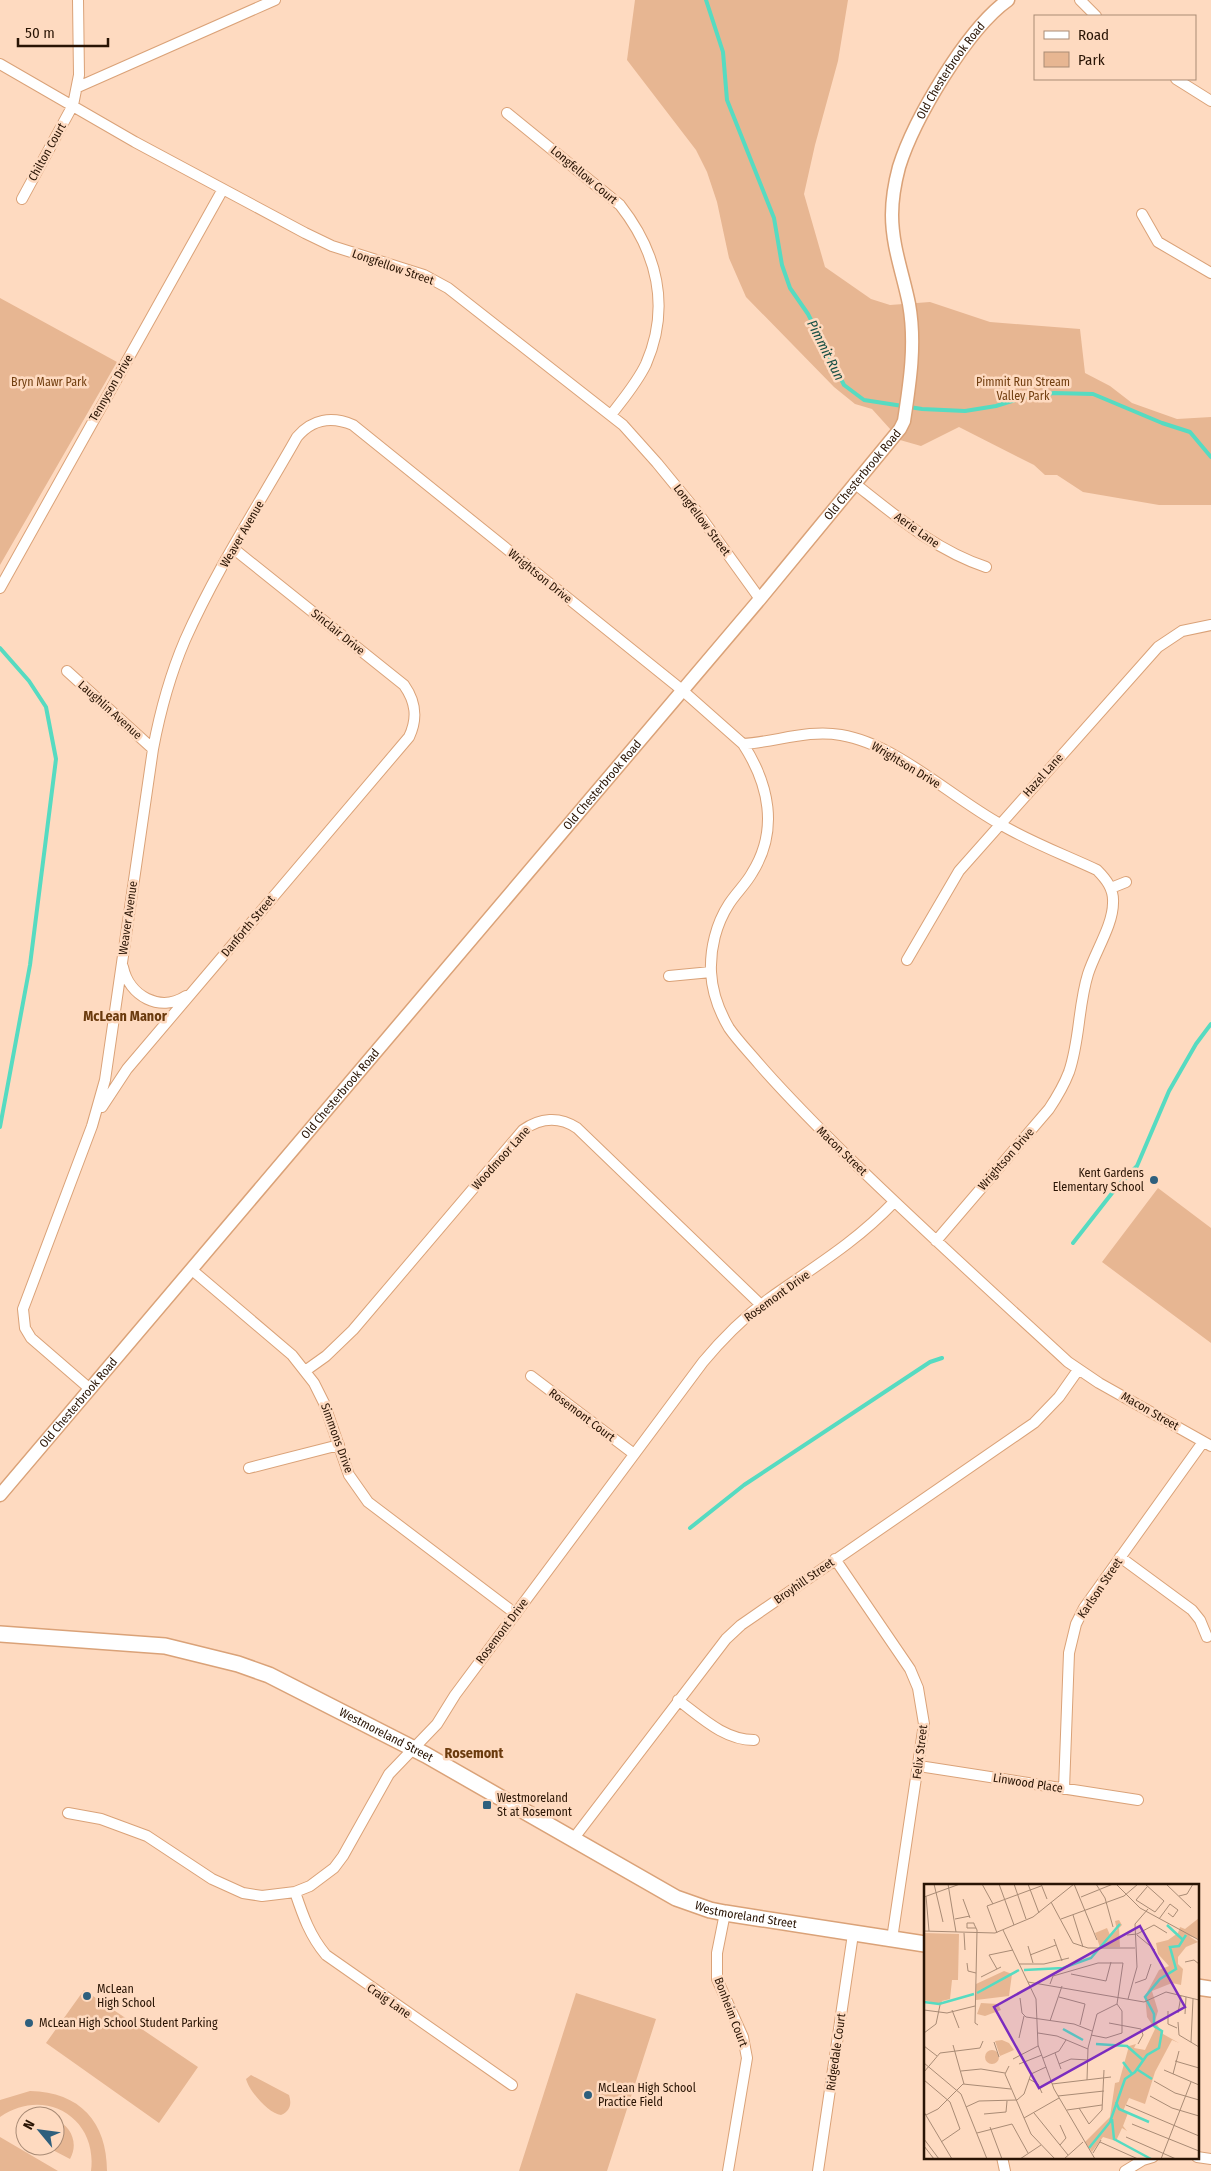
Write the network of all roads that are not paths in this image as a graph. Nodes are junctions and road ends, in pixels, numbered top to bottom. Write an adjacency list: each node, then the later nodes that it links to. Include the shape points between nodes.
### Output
1 (78, 0): 8 (street, Chilton Court)
2 (275, 0): 8 (street)
3 (1008, 0): 18 (street, Old Chesterbrook Road, via 989,18 948,69 922,114 899,167 892,215 911,324 910,387 900,429)
4 (1080, 0): 5 (street)
5 (1095, 15)
6 (0, 64): 10 (street, Longfellow Street)
7 (1178, 80): 9 (street)
8 (78, 87): 10 (street, Chilton Court)
9 (1211, 101)
10 (73, 106): 12 (street, Longfellow Street); 13 (street, Chilton Court)
11 (507, 113): 16 (street, Longfellow Court, via 620,206 634,222 652,261 659,304 653,345 636,382)
12 (223, 189): 16 (street, Longfellow Street, via 332,246 424,275 442,284); 21 (street, Tennyson Drive)
13 (22, 199)
14 (1142, 214): 15 (street, via 1158,242)
15 (1211, 273)
16 (611, 415): 22 (street, Longfellow Street, via 692,506)
17 (298, 437): 19 (street, Weaver Avenue); 25 (street, Wrightson Drive, via 310,425 320,421 342,420 353,425)
18 (854, 483): 20 (street, Aerie Lane, via 946,551); 22 (street, Old Chesterbrook Road)
19 (234, 549): 26 (street, Sinclair Drive, via 404,685 414,704); 28 (street, Weaver Avenue, via 184,641 166,694)
20 (986, 567)
21 (0, 588)
22 (760, 599): 25 (street, Old Chesterbrook Road)
23 (1211, 625): 29 (street, Hazel Lane, via 1182,631 1158,647)
24 (67, 671): 28 (street, Laughlin Avenue)
25 (682, 690): 27 (street, Wrightson Drive); 40 (street, Old Chesterbrook Road)
26 (412, 730): 36 (street, Danforth Street)
27 (743, 744): 29 (street, Wrightson Drive, via 822,733 860,739 888,751); 34 (street, Macon Street, via 765,788 769,805 766,839 752,874 720,920 714,938)
28 (153, 749): 33 (street, Weaver Avenue)
29 (1000, 824): 31 (street, Wrightson Drive, via 1096,870); 32 (street, Hazel Lane, via 959,871)
30 (1126, 882): 31 (street)
31 (1111, 888): 39 (street, Wrightson Drive, via 1113,912 1088,974 1074,1051 1061,1090 1049,1109)
32 (907, 960)
33 (122, 964): 36 (street, via 130,985 146,999 170,1003); 37 (street, Weaver Avenue, via 105,1080)
34 (711, 972): 35 (street); 38 (street, Macon Street, via 721,1012 738,1040 782,1091)
35 (669, 976)
36 (193, 992): 37 (street, Danforth Street, via 127,1069)
37 (92, 1126): 45 (street, Weaver Avenue, via 22,1309 31,1338)
38 (894, 1202): 39 (street, Macon Street); 41 (street, Rosemont Drive, via 836,1254)
39 (936, 1240): 42 (street, Macon Street)
40 (192, 1270): 43 (street, Simmons Drive, via 292,1355); 45 (street, Old Chesterbrook Road)
41 (761, 1305): 43 (street, Woodmoor Lane, via 577,1128 564,1121 542,1120 523,1130 353,1330); 48 (street, Rosemont Drive, via 707,1357)
42 (1078, 1370): 46 (street, Macon Street); 52 (street, Broyhill Street, via 1059,1397 1034,1423)
43 (305, 1371): 47 (street, Simmons Drive, via 324,1403)
44 (531, 1376): 48 (street, Rosemont Court)
45 (90, 1389): 50 (street, Old Chesterbrook Road)
46 (1207, 1444): 51 (street, Karlson Street)
47 (339, 1445): 49 (street); 53 (street, Simmons Drive, via 349,1475 368,1502)
48 (634, 1454): 53 (street, Rosemont Drive)
49 (249, 1468)
50 (0, 1495)
51 (1120, 1557): 55 (street, via 1192,1610); 60 (street, Karlson Street, via 1084,1608 1070,1642)
52 (836, 1559): 56 (street, Broyhill Street, via 726,1638); 59 (street, Felix Street, via 910,1669 918,1688 924,1724)
53 (516, 1614): 58 (street, Rosemont Drive, via 437,1724)
54 (0, 1634): 58 (main road, Westmoreland Street, via 154,1644 219,1658 269,1675)
55 (1207, 1638)
56 (678, 1700): 57 (street, via 723,1733); 63 (street, Broyhill Street)
57 (754, 1740)
58 (413, 1748): 63 (main road, Westmoreland Street); 64 (street, Rosemont Drive, via 389,1774 344,1856 310,1886)
59 (919, 1766): 60 (street, Linwood Place); 67 (street, Felix Street)
60 (1064, 1789): 61 (street, Linwood Place)
61 (1138, 1800)
62 (68, 1813): 64 (street, Rosemont Drive, via 101,1819 147,1836 212,1879 243,1893 262,1896)
63 (574, 1838): 65 (main road, Westmoreland Street, via 676,1898)
64 (295, 1892): 71 (street, Craig Lane, via 306,1925 326,1956)
65 (726, 1913): 66 (main road, Westmoreland Street); 76 (street, Bonheim Court, via 717,1953 717,1978 743,2037 746,2058)
66 (853, 1934): 67 (main road, Westmoreland Street); 77 (street, Ridgedale Court)
67 (892, 1939): 68 (main road, Westmoreland Street)
68 (924, 1944)
69 (1198, 1987): 70 (main road)
70 (1211, 1989)
71 (512, 2086)
72 (1198, 2157): 75 (street)
73 (1002, 2158): 78 (street)
74 (1150, 2158): 79 (street)
75 (1211, 2159)
76 (728, 2171)
77 (818, 2171)
78 (1005, 2171)
79 (1125, 2171)

